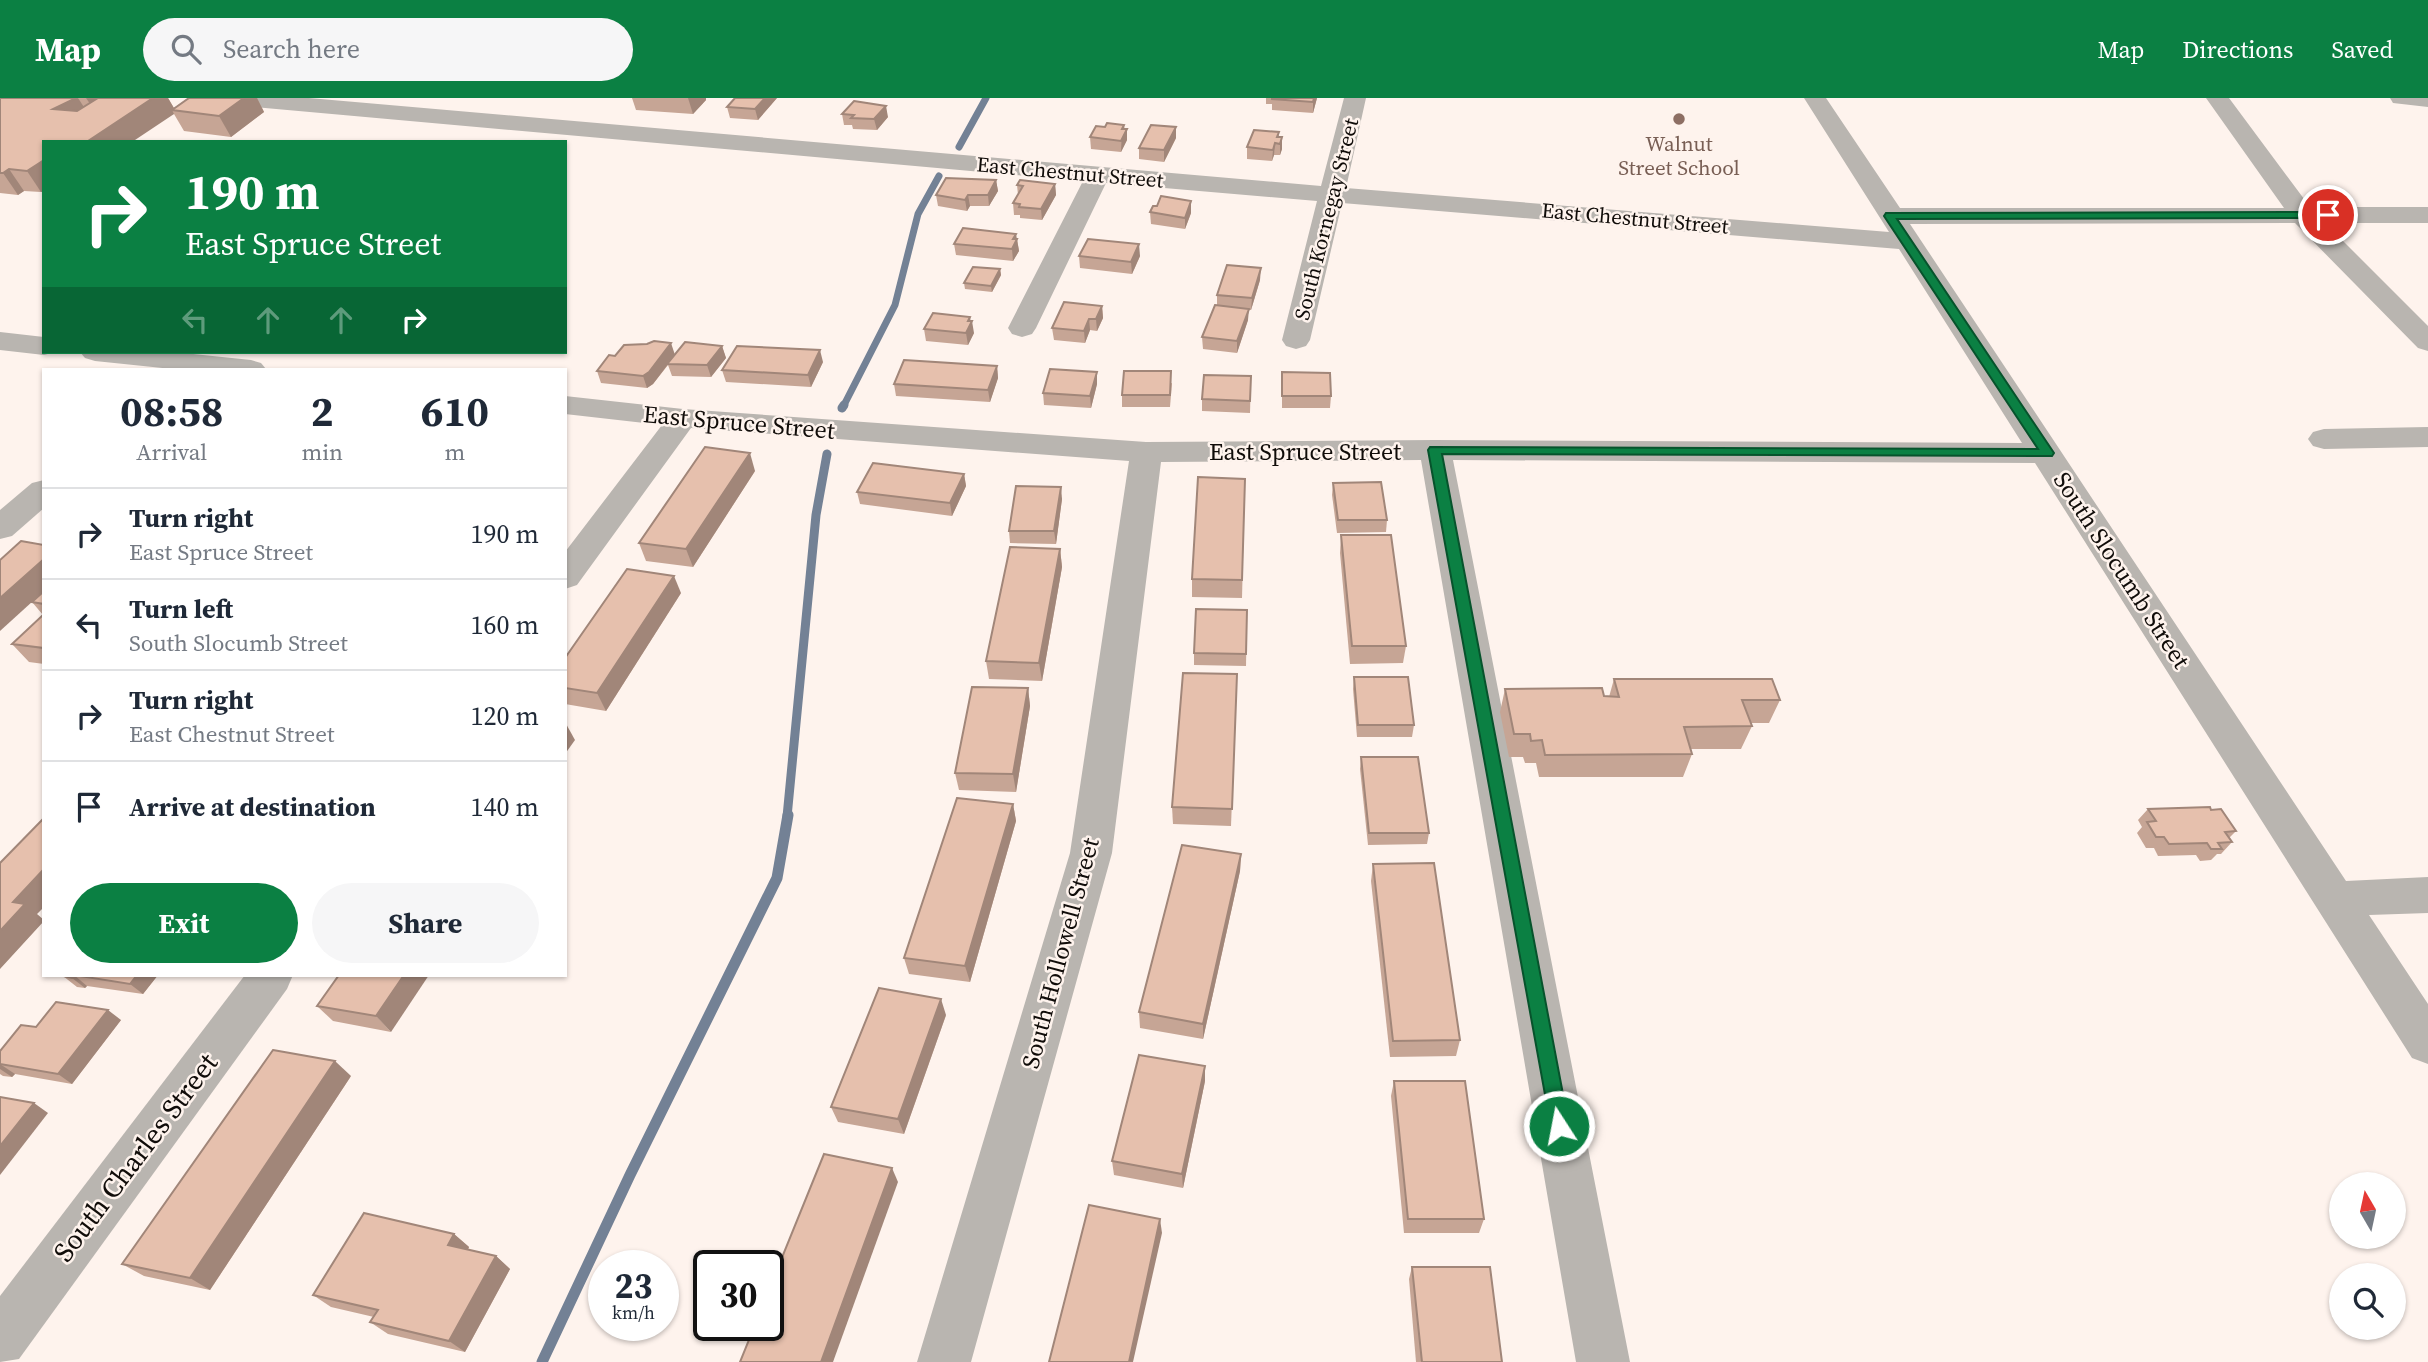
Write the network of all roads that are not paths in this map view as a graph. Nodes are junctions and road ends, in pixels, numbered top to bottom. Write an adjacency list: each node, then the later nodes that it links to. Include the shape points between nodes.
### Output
1 (231, 98): 8 (street, East Chestnut Street)
2 (500, 98): 8 (street)
3 (1355, 98): 11 (street, South Kornegay Street)
4 (1815, 98): 14 (street, South Slocumb Street)
5 (2217, 98): 13 (street)
6 (2401, 98): 7 (street)
7 (2428, 100)
8 (476, 119): 9 (street); 10 (street, East Chestnut Street)
9 (452, 140)
10 (1098, 175): 11 (street, East Chestnut Street); 15 (street)
11 (1333, 193): 14 (street, East Chestnut Street); 16 (street, South Kornegay Street)
12 (2428, 215): 13 (street, East Chestnut Street)
13 (2303, 216): 14 (street, East Chestnut Street); 18 (street)
14 (1899, 229): 29 (street, South Slocumb Street)
15 (1022, 328)
16 (1296, 340)
17 (0, 341): 19 (street)
18 (2428, 342)
19 (42, 346)
20 (117, 354): 21 (street)
21 (194, 361): 22 (street)
22 (244, 368)
23 (567, 405): 24 (street, East Spruce Street)
24 (683, 418): 28 (street, East Spruce Street); 32 (street)
25 (2428, 437): 26 (street)
26 (2324, 439)
27 (1435, 450): 28 (street, East Spruce Street); 29 (street, East Spruce Street); 39 (street)
28 (1146, 452): 38 (street, South Hollowell Street, via 1091,853)
29 (2047, 453): 34 (street, South Slocumb Street)
30 (42, 492): 31 (street)
31 (0, 528)
32 (567, 574)
33 (2428, 895): 34 (street)
34 (2333, 899): 36 (street, South Slocumb Street)
35 (270, 977): 37 (street, South Charles Street)
36 (2428, 1043)
37 (0, 1340)
38 (944, 1362)
39 (1603, 1362)

